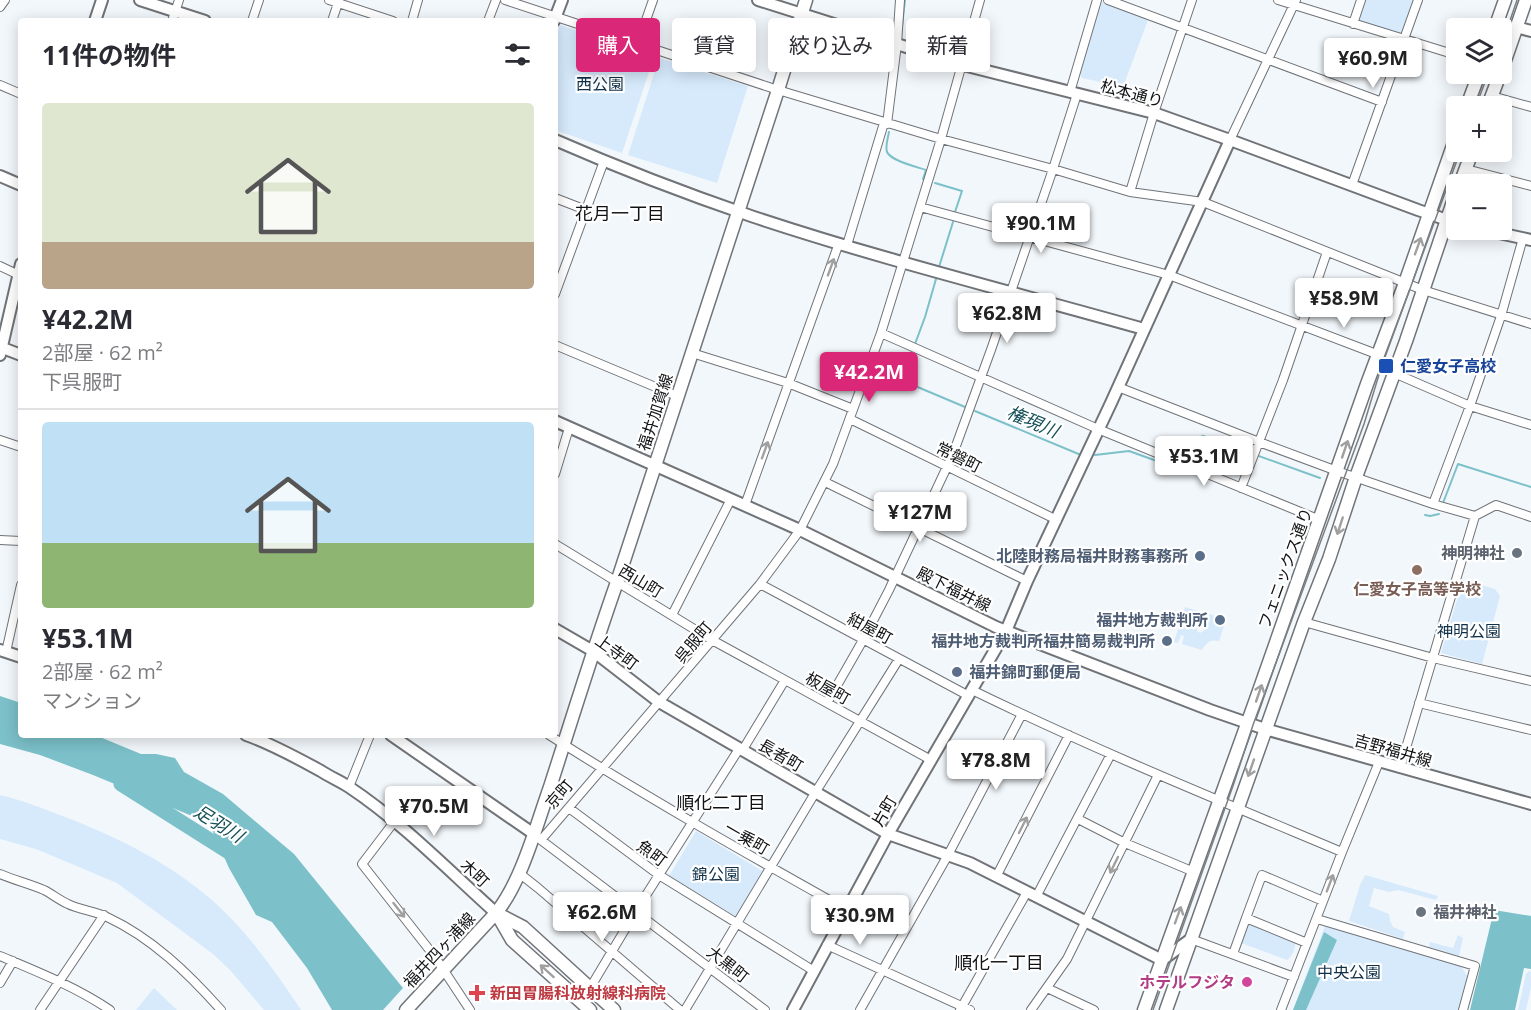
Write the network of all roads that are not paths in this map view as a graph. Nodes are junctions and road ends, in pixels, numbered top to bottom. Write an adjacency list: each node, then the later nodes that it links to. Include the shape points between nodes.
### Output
1 (5, 0): 27 (street)
2 (102, 0): 30 (street)
3 (140, 0): 29 (street)
4 (179, 0): 29 (street)
5 (259, 0): 31 (street)
6 (329, 0): 24 (street)
7 (418, 0): 34 (street)
8 (496, 0): 35 (street)
9 (506, 0): 36 (street)
10 (562, 0): 37 (street)
11 (653, 0): 38 (street)
12 (758, 0): 28 (street, 松本通り)
13 (806, 0): 28 (main road, 福井加賀線)
14 (900, 0): 49 (street)
15 (981, 0): 39 (street, 呉服町)
16 (1097, 0): 59 (street)
17 (1108, 0): 25 (street)
18 (1192, 0): 45 (street)
19 (1278, 0): 26 (street)
20 (1361, 0): 42 (street)
21 (1418, 0): 48 (street)
22 (1505, 0): 40 (main road)
23 (1526, 0): 44 (main road)
24 (338, 2): 32 (street); 33 (street)
25 (1121, 2): 45 (street)
26 (1295, 3): 42 (street); 53 (street)
27 (0, 7)
28 (801, 14): 49 (street, 松本通り); 57 (main road, 福井加賀線)
29 (174, 16)
30 (96, 18)
31 (253, 18)
32 (333, 18)
33 (384, 18)
34 (412, 18)
35 (489, 18)
36 (552, 18)
37 (555, 18)
38 (647, 18)
39 (976, 18)
40 (1499, 18)
41 (558, 20): 43 (street)
42 (1353, 24): 48 (street)
43 (576, 25)
44 (1516, 27): 46 (street); 47 (main road)
45 (1183, 28): 53 (street); 63 (street)
46 (1531, 31)
47 (1512, 39)
48 (1404, 40): 52 (street); 60 (street)
49 (897, 44): 50 (street, 松本通り); 64 (street)
50 (906, 47)
51 (660, 50): 57 (street)
52 (1446, 52)
53 (1268, 60): 60 (street); 66 (street)
54 (990, 71): 59 (street, 松本通り)
55 (961, 72): 65 (street, 呉服町)
56 (0, 85): 58 (street)
57 (778, 90): 64 (street); 83 (main road, 福井加賀線)
58 (18, 93)
59 (1073, 93): 63 (street, 松本通り); 71 (street)
60 (1382, 102): 76 (street)
61 (1512, 104): 62 (street)
62 (1531, 107)
63 (1154, 113): 66 (street, 松本通り); 78 (street)
64 (885, 123): 65 (street); 90 (street)
65 (940, 139): 71 (street); 81 (street, 呉服町)
66 (1230, 140): 76 (street, 松本通り); 80 (street, 片町)
67 (558, 141): 68 (street)
68 (604, 161): 82 (street); 83 (street)
69 (1448, 162): 84 (main road, フェニックス通り)
70 (1468, 162): 72 (main road)
71 (1053, 168): 78 (street); 88 (street)
72 (1466, 169): 73 (main road); 77 (street)
73 (1464, 174)
74 (0, 176): 75 (street)
75 (18, 184)
76 (1352, 185): 84 (street, 松本通り)
77 (1531, 186)
78 (1130, 192): 80 (street)
79 (558, 199): 82 (street)
80 (1203, 202): 91 (street); 95 (street, 片町)
81 (920, 207): 88 (street); 92 (street, 呉服町)
82 (586, 210): 98 (street)
83 (738, 211): 90 (street); 108 (main road, 福井加賀線)
84 (1430, 214): 85 (street, 松本通り); 97 (main road, フェニックス通り, one-way to 84)
85 (1446, 219)
86 (1446, 235): 99 (main road)
87 (1512, 236): 89 (street)
88 (1029, 237): 95 (street); 100 (street)
89 (1527, 239): 101 (street)
90 (843, 244): 92 (street); 113 (street, one-way to 90)
91 (1327, 252): 97 (street); 103 (street)
92 (903, 262): 100 (street); 105 (street, 呉服町)
93 (0, 266): 94 (street)
94 (18, 270)
95 (1169, 275): 103 (street); 104 (street, 片町)
96 (18, 279): 107 (street)
97 (1405, 283): 99 (street); 110 (main road, フェニックス通り)
98 (558, 286)
99 (1423, 290): 101 (street); 111 (main road)
100 (1011, 292): 104 (street); 112 (street)
101 (1501, 316): 102 (street); 116 (street)
102 (1531, 324)
103 (1301, 326): 110 (street); 124 (street)
104 (1144, 329): 114 (street, 片町)
105 (881, 333): 112 (street); 117 (street, 呉服町)
106 (558, 346): 115 (street)
107 (1, 350): 109 (street)
108 (692, 353): 113 (street); 115 (main road, 福井加賀線)
109 (18, 354)
110 (1378, 355): 129 (main road, フェニックス通り, one-way to 110)
111 (1394, 373): 116 (street); 130 (main road)
112 (982, 376): 122 (street); 128 (street)
113 (788, 383): 117 (street); 135 (street, one-way to 113)
114 (1118, 387): 122 (street, 片町); 124 (street)
115 (678, 396): 127 (main road, 福井加賀線)
116 (1470, 406): 120 (street); 134 (street)
117 (854, 409): 118 (street, 呉服町)
118 (850, 419): 128 (street, 常磐町); 131 (street, 呉服町)
119 (558, 423): 121 (street, 殿下福井線)
120 (1531, 425)
121 (570, 428): 126 (street); 127 (street, 殿下福井線)
122 (1098, 429): 132 (street); 138 (street, 片町)
123 (0, 440): 125 (street)
124 (1260, 442): 129 (street); 132 (street)
125 (18, 446)
126 (558, 465)
127 (655, 466): 133 (street, 殿下福井線); 147 (main road, 福井加賀線)
128 (947, 466): 138 (street, 常磐町); 140 (street)
129 (1337, 471): 130 (street); 139 (main road, フェニックス通り)
130 (1356, 477): 134 (street); 151 (main road, one-way to 151)
131 (825, 482): 140 (street); 141 (street, 呉服町)
132 (1241, 488): 139 (street)
133 (731, 499): 135 (street, 殿下福井線); 150 (street)
134 (1433, 504): 136 (street)
135 (745, 505): 141 (street, 殿下福井線)
136 (1475, 516): 137 (street, via 1496,505); 159 (street)
137 (1531, 516)
138 (1057, 520): 146 (street, 片町)
139 (1320, 520): 169 (main road, フェニックス通り, one-way to 139)
140 (918, 528): 145 (street); 146 (street)
141 (800, 530): 145 (street, 殿下福井線); 148 (street, 呉服町)
142 (0, 540): 143 (street)
143 (18, 541)
144 (558, 546): 147 (street, 西山町)
145 (896, 577): 153 (street, 殿下福井線); 155 (street)
146 (1027, 581): 153 (street, 片町)
147 (617, 582): 150 (street, 西山町); 157 (main road, 福井加賀線)
148 (760, 584): 154 (street, 呉服町); 155 (street, 紺屋町)
149 (18, 596): 156 (street)
150 (672, 615): 154 (street, 西山町)
151 (1304, 622): 159 (street); 170 (main road)
152 (558, 631): 157 (street, 上寺町)
153 (1006, 631): 163 (street, 片町); 169 (street, 殿下福井線)
154 (712, 640): 161 (street, 板屋町); 164 (street, 呉服町)
155 (863, 640): 160 (street, 紺屋町); 165 (street)
156 (3, 651): 158 (street)
157 (593, 651): 164 (street, 上寺町); 177 (main road, 福井加賀線)
158 (18, 656)
159 (1433, 658): 162 (street); 166 (street)
160 (899, 659): 163 (street, 紺屋町); 168 (street)
161 (786, 680): 165 (street, 板屋町); 178 (street)
162 (1531, 681)
163 (970, 693): 167 (street, 紺屋町); 180 (street, 片町)
164 (659, 702): 178 (street, 長者町); 183 (street, 呉服町)
165 (827, 703): 168 (street, 板屋町)
166 (1419, 703): 171 (street); 182 (street)
167 (1022, 714): 172 (street, 紺屋町); 198 (street)
168 (860, 721): 180 (street, 板屋町); 186 (street)
169 (1247, 723): 170 (street, 吉野福井線); 187 (main road, フェニックス通り)
170 (1265, 729): 181 (street, 吉野福井線); 190 (main road, one-way to 190)
171 (1531, 730)
172 (1069, 735): 179 (street, 紺屋町); 204 (street, one-way to 172)
173 (264, 738): 185 (street, 木町)
174 (369, 738): 185 (street)
175 (395, 738): 195 (street)
176 (553, 738): 177 (street, 一乗町)
177 (563, 745): 183 (street, 一乗町); 195 (main road, 福井加賀線)
178 (741, 750): 186 (street, 長者町); 193 (street)
179 (1111, 754): 184 (street, 紺屋町); 191 (street)
180 (931, 760): 194 (street, 片町)
181 (1379, 762): 182 (street, 吉野福井線); 197 (street)
182 (1400, 768): 188 (street, 吉野福井線)
183 (602, 769): 189 (street, 京町); 193 (street, 一乗町)
184 (1158, 775): 187 (street, 紺屋町); 196 (street)
185 (349, 787): 192 (street, 木町)
186 (815, 793): 194 (street, 長者町); 199 (street)
187 (1220, 801): 190 (street, 紺屋町); 200 (main road, フェニックス通り)
188 (1531, 804)
189 (569, 808): 195 (street, 京町); 203 (street, 魚町)
190 (1238, 808): 197 (street, 紺屋町); 215 (main road)
191 (1078, 819): 196 (street); 205 (street)
192 (394, 822): 209 (street, 木町); 226 (street, one-way to 226, via 362,864)
193 (693, 822): 199 (street, 一乗町); 203 (street)
194 (888, 834): 198 (street, 長者町); 207 (street, 片町)
195 (537, 837): 201 (main road, 京町); 208 (street, 大黒町)
196 (1125, 843): 200 (street); 214 (street, one-way to 214)
197 (1342, 852): 206 (street, one-way to 197)
198 (948, 855): 204 (street, 長者町); 224 (street)
199 (771, 868): 207 (street, 一乗町); 213 (street)
200 (1194, 872): 221 (main road, フェニックス通り, one-way to 200)
201 (519, 873): 209 (main road, 京町); 218 (street)
202 (0, 874): 210 (street)
203 (659, 875): 208 (street); 213 (street, 魚町)
204 (996, 877): 205 (street, 長者町)
205 (1032, 894): 214 (street, 長者町); 233 (street)
206 (1323, 901): 211 (street, via 1262,875); 212 (street)
207 (848, 910): 217 (street, 片町)
208 (636, 911): 218 (street); 223 (street, 大黒町)
209 (496, 913): 226 (main road, 福井四ヶ浦線); 230 (main road, via 523,927); 232 (main road, one-way to 209, via 513,940)
210 (104, 915): 228 (street); 236 (street, via 149,941)
211 (1246, 918): 216 (street); 219 (street)
212 (1317, 919): 216 (street); 250 (street, via 1475,966)
213 (737, 923): 223 (street); 225 (street, 魚町)
214 (1086, 923): 221 (street, 長者町); 231 (street)
215 (1191, 939): 219 (street); 221 (street); 248 (main road)
216 (1307, 943): 227 (street)
217 (827, 945): 224 (street); 225 (street, 片町)
218 (612, 952): 230 (street); 240 (street)
219 (1233, 954): 227 (street)
220 (0, 956): 222 (street)
221 (1162, 960): 247 (main road, フェニックス通り)
222 (13, 961): 228 (street); 229 (street)
223 (710, 968): 241 (street); 242 (street, 大黒町)
224 (882, 970): 233 (street); 244 (street)
225 (814, 971): 243 (street, 片町)
226 (442, 972): 237 (main road, 福井四ヶ浦線); 238 (street)
227 (1294, 977): 249 (street)
228 (60, 981): 234 (street); 235 (street)
229 (0, 983)
230 (590, 988): 239 (main road)
231 (1047, 988): 245 (street); 246 (street)
232 (585, 1008)
233 (964, 1009)
234 (40, 1010)
235 (111, 1010)
236 (221, 1010)
237 (406, 1010)
238 (470, 1010)
239 (614, 1010)
240 (680, 1010)
241 (685, 1010)
242 (765, 1010)
243 (793, 1010)
244 (860, 1010)
245 (1031, 1010)
246 (1094, 1010)
247 (1144, 1010)
248 (1166, 1010)
249 (1281, 1010)
250 (1463, 1010)

